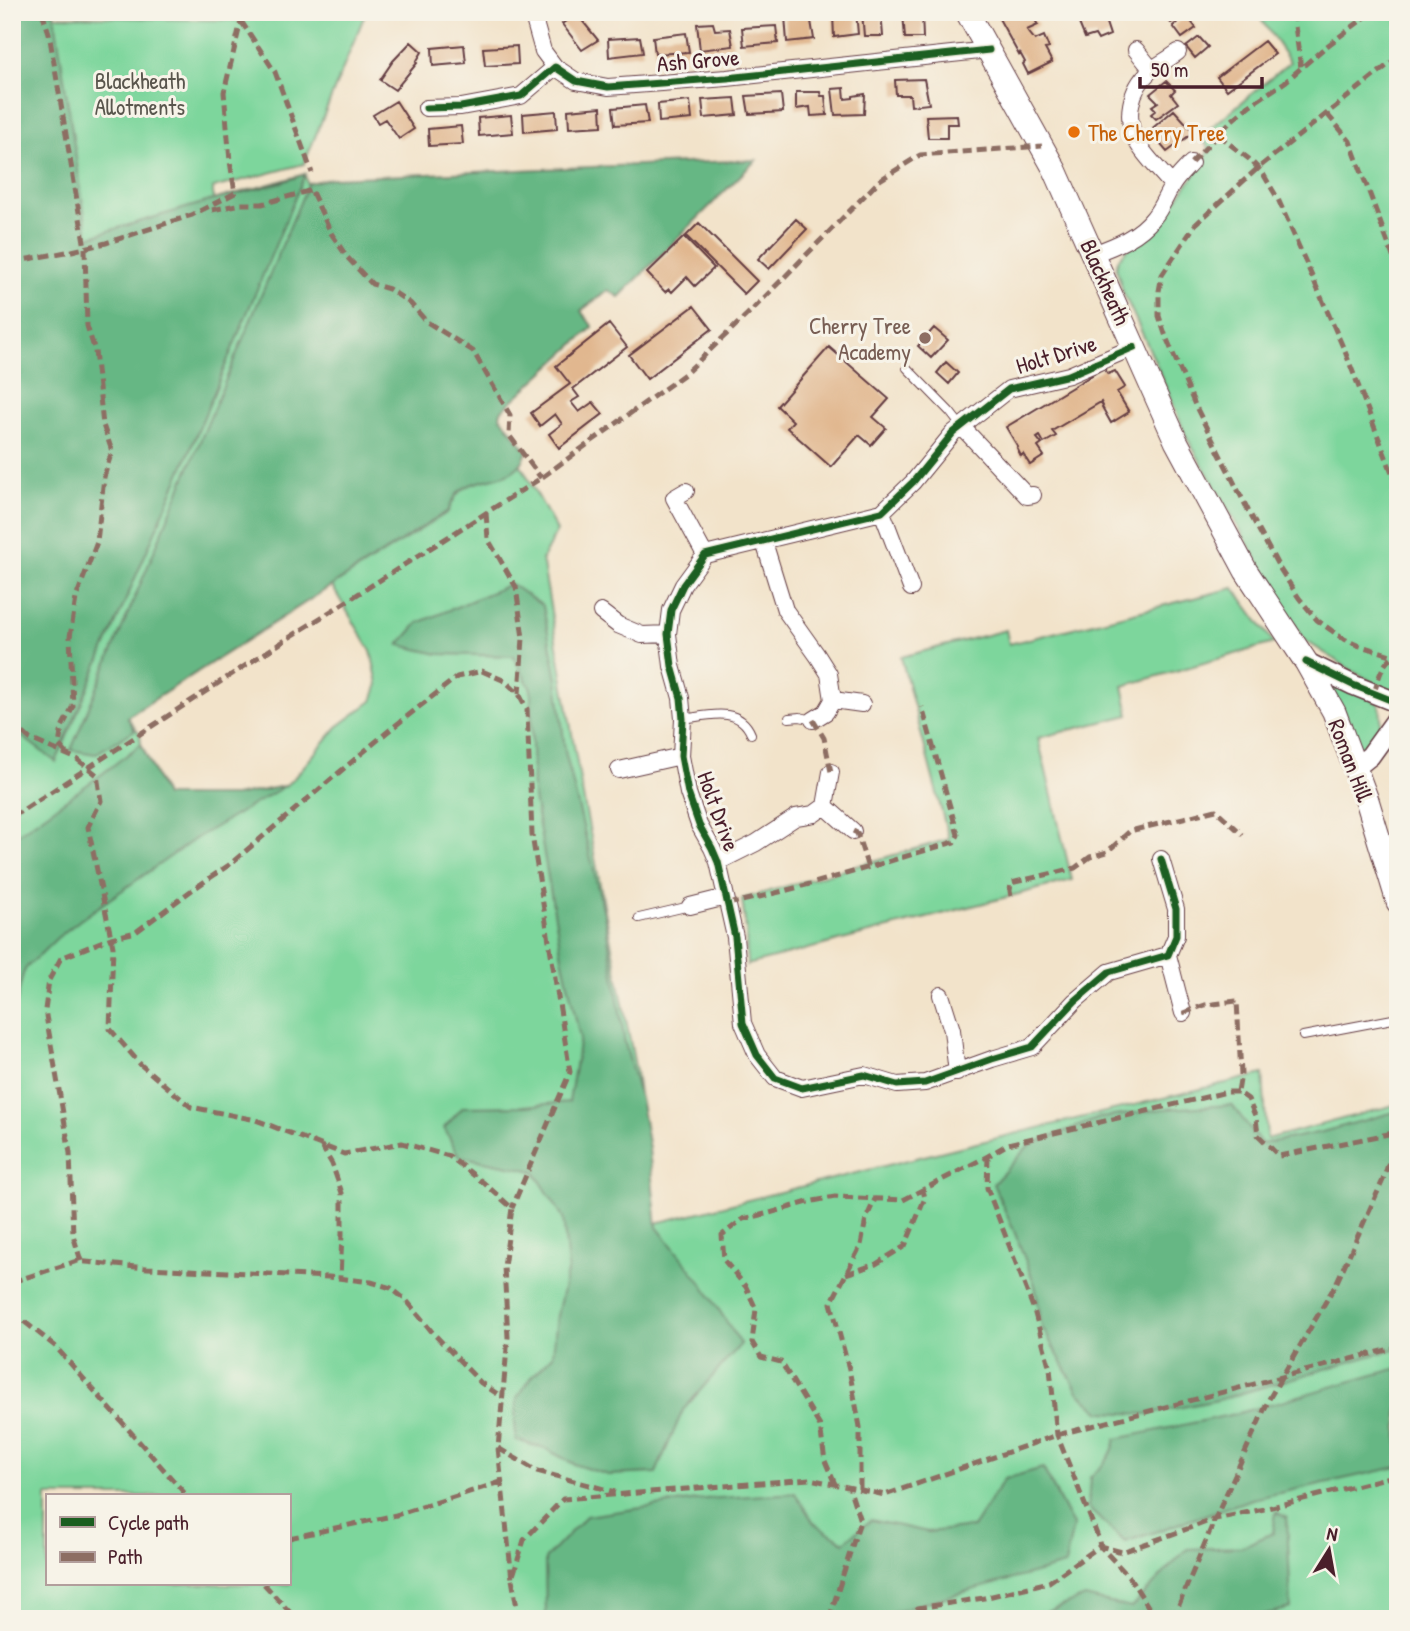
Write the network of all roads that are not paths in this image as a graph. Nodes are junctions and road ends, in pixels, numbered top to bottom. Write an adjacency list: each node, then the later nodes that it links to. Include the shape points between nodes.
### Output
1 (532, 12): 6 (street, via 543,51)
2 (967, 12): 3 (main road, Blackheath)
3 (989, 50): 6 (street, Ash Grove, via 608,87 576,81); 11 (main road, Blackheath, via 1055,170)
4 (1136, 50): 7 (street)
5 (1178, 52): 7 (street)
6 (555, 67): 8 (street, via 521,96)
7 (1152, 70): 10 (street, via 1132,96 1130,127)
8 (426, 108)
9 (1191, 163): 10 (street)
10 (1172, 185): 11 (street, via 1152,220 1120,244)
11 (1093, 254): 12 (main road, Blackheath)
12 (1134, 347): 14 (street, Holt Drive, via 1069,375 1009,389); 23 (main road, Blackheath, via 1176,440 1246,570)
13 (907, 368): 14 (lane)
14 (961, 426): 16 (street); 17 (street, Holt Drive)
15 (686, 491): 19 (street, via 674,498)
16 (1025, 497)
17 (882, 512): 18 (street); 20 (street)
18 (764, 542): 19 (street); 24 (street, via 785,610 829,674)
19 (705, 555): 22 (street, Holt Drive, via 671,610)
20 (911, 588)
21 (601, 611): 22 (street, via 642,635)
22 (668, 634): 29 (street, Holt Drive)
23 (1306, 662): 25 (street); 33 (main road, Roman Hill, via 1334,712)
24 (833, 700): 26 (street); 30 (street, via 826,712)
25 (1398, 703)
26 (862, 704)
27 (1398, 717): 33 (street)
28 (789, 718): 30 (lane)
29 (683, 719): 31 (lane, via 726,715 738,718); 32 (street, Holt Drive)
30 (813, 720)
31 (751, 734)
32 (681, 756): 34 (street); 39 (street, Holt Drive, via 699,825)
33 (1355, 768): 41 (main road, Roman Hill)
34 (619, 770)
35 (831, 772): 36 (street)
36 (825, 806): 37 (street); 39 (street, via 814,814 796,817)
37 (853, 831)
38 (1161, 859): 44 (street, via 1176,909 1176,936)
39 (718, 862): 40 (street, Holt Drive)
40 (726, 897): 42 (street); 49 (street, Holt Drive, via 735,937 743,1023 757,1055 775,1078 802,1088 864,1075 897,1085 925,1083)
41 (1398, 902)
42 (690, 906): 43 (lane)
43 (639, 918)
44 (1168, 955): 46 (street); 49 (street, Holt Drive, via 1109,972 1032,1047)
45 (941, 995): 49 (street, via 952,1030)
46 (1183, 1013)
47 (1398, 1018): 48 (lane)
48 (1303, 1035)
49 (957, 1073)

